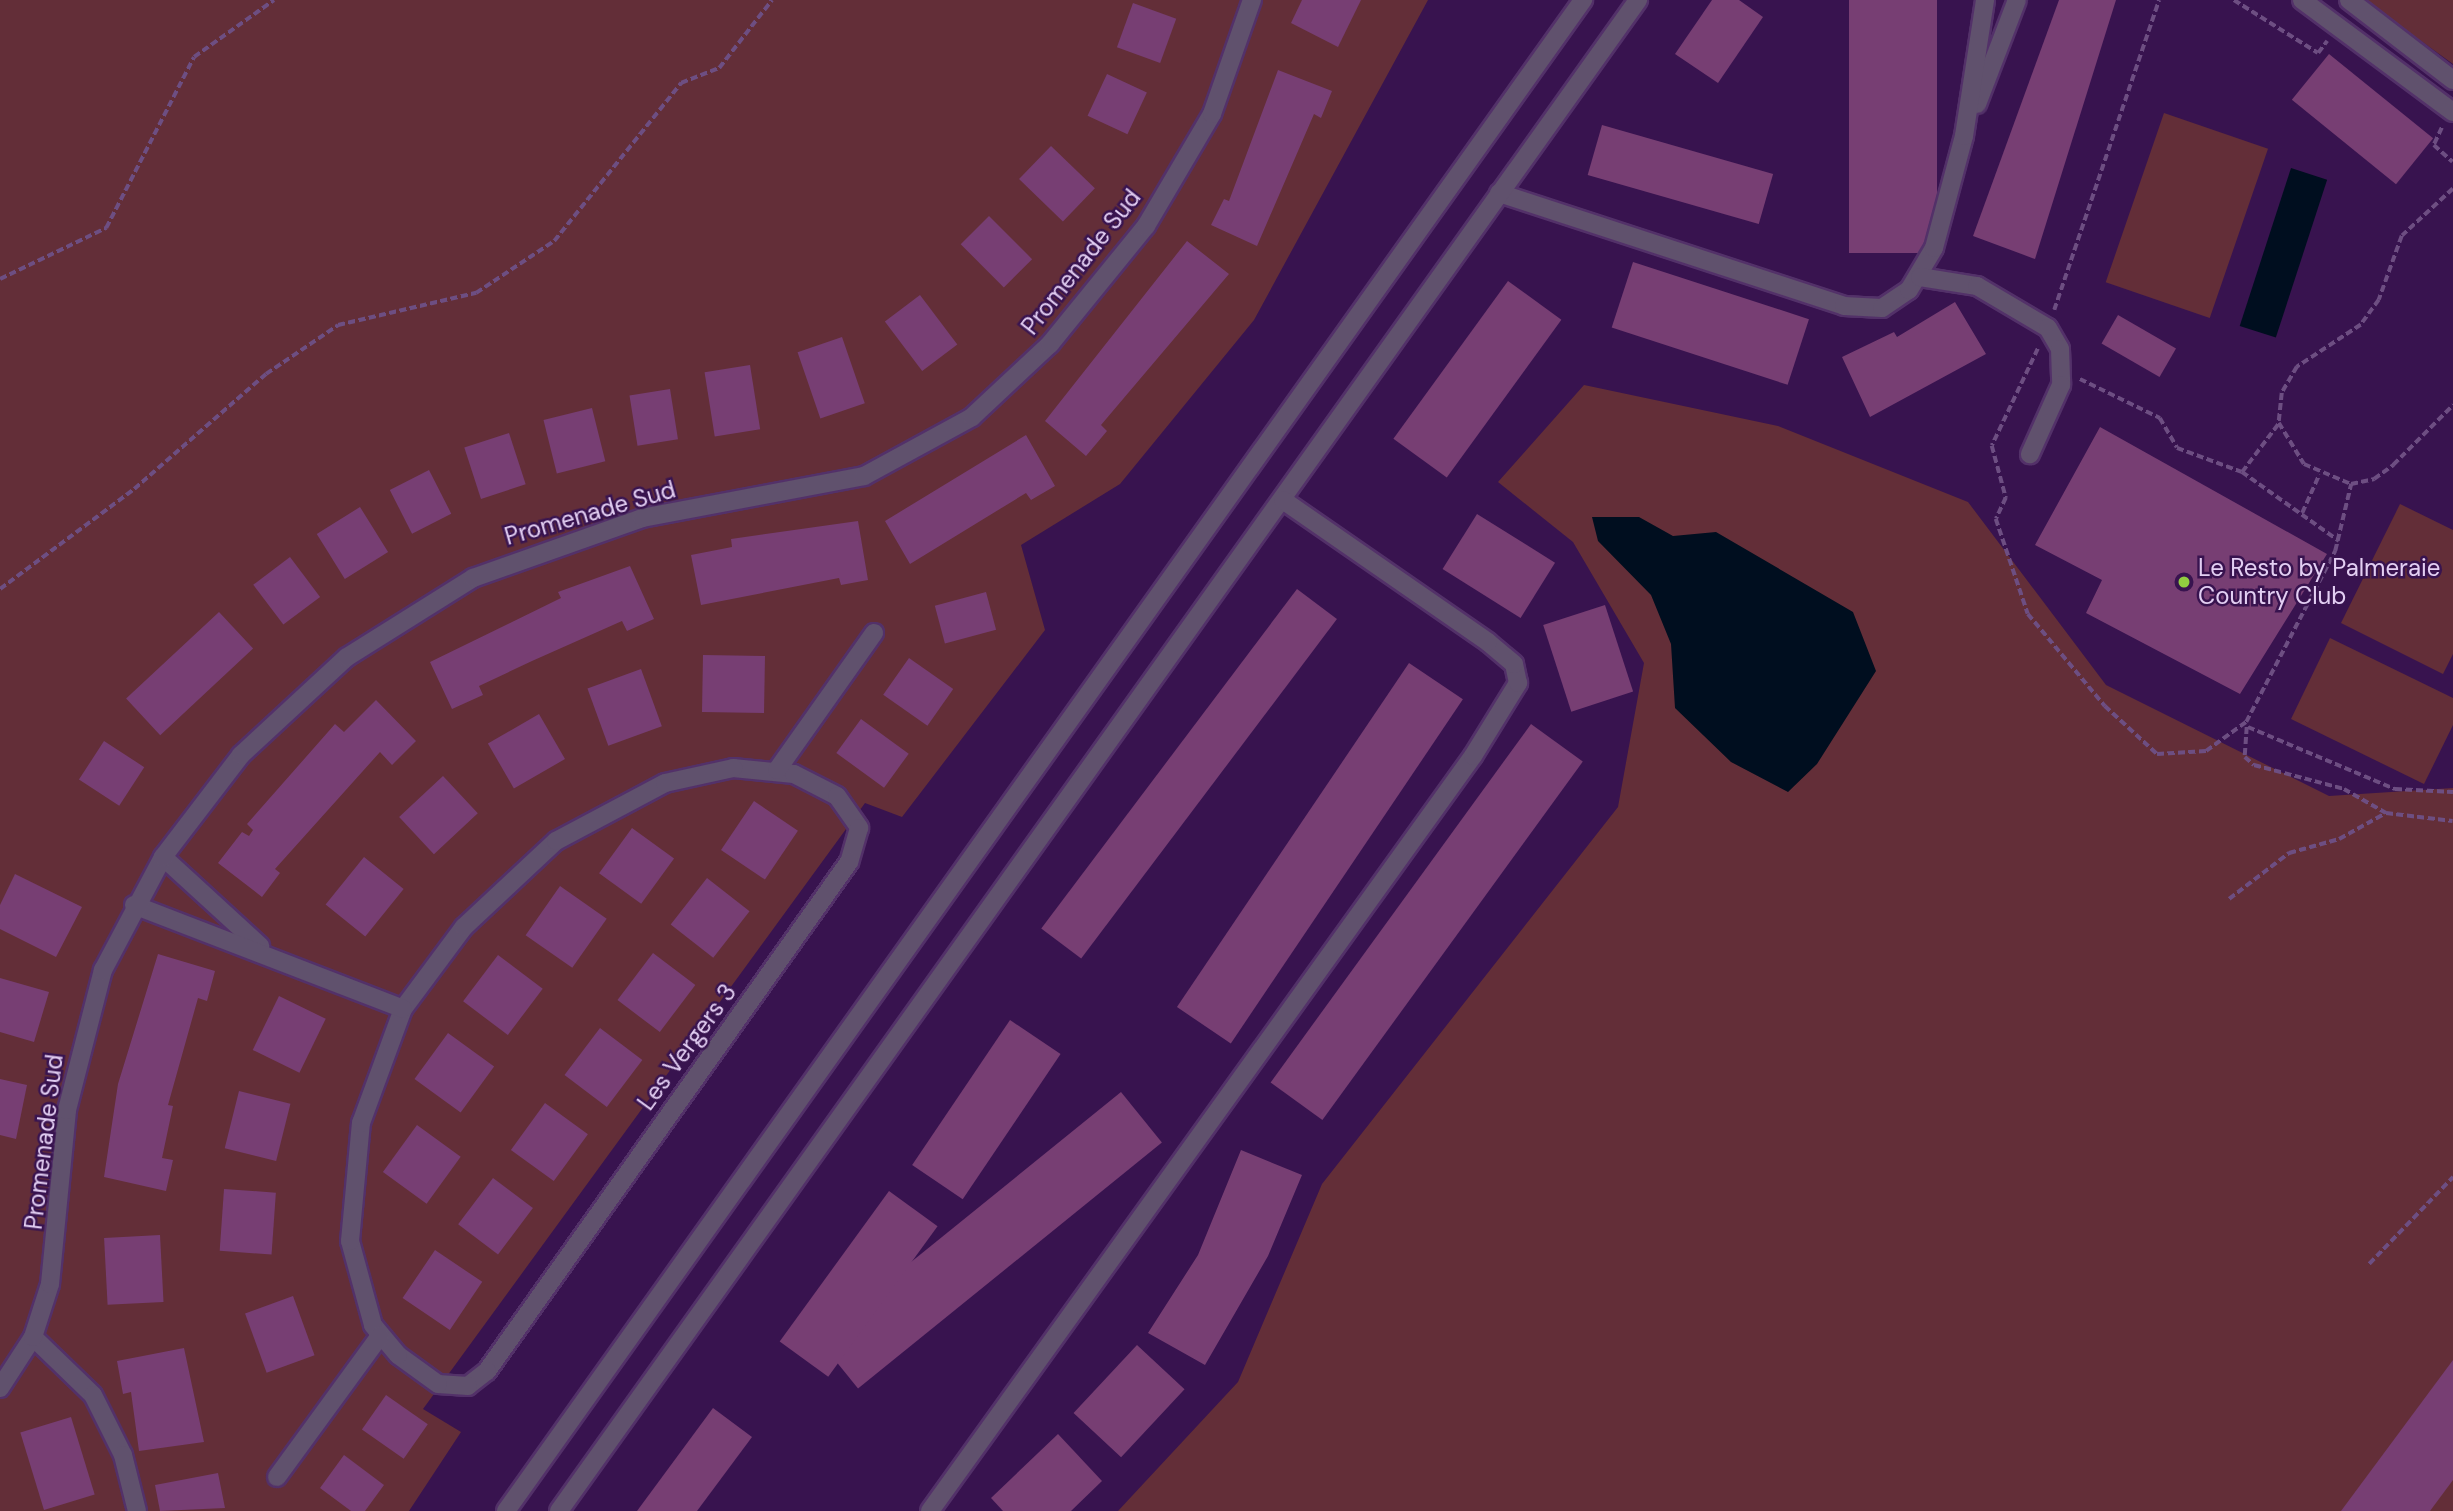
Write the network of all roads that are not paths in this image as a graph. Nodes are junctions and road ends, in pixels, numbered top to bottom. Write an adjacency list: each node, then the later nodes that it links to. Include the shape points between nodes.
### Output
1 (1252, 0): 17 (street, Promenade Sud, via 1212,114 1146,226 1050,344 972,417 863,476 642,518 548,547 436,596 309,688 217,783)
2 (1583, 0): 26 (street)
3 (1638, 0): 11 (street)
4 (1985, 0): 10 (street)
5 (2017, 0): 10 (street)
6 (2302, 0): 9 (street)
7 (2349, 0): 8 (street)
8 (2453, 80)
9 (2453, 112)
10 (1964, 136): 12 (street, via 1934,248)
11 (1499, 194): 12 (street, via 1858,309 1892,304); 14 (street)
12 (1920, 277): 13 (street, via 1977,286 2048,328 2063,370)
13 (2030, 454)
14 (1283, 500): 27 (street); 28 (street, via 1488,642 1514,664 1518,683 1473,756)
15 (874, 633): 16 (street)
16 (777, 770): 20 (street, Les Vergers 3, via 733,768 688,776 584,822 515,873 442,952); 21 (street, Les Vergers 3, via 813,781 850,809 859,828 849,862 487,1371 468,1386 438,1384)
17 (163, 857): 18 (street, Promenade Sud); 19 (street)
18 (134, 905): 19 (street); 22 (street, Promenade Sud, via 103,970 82,1042 67,1110 50,1284)
19 (268, 953): 20 (street)
20 (403, 1009): 21 (street, Les Vergers 3, via 371,1086 352,1172 354,1267)
21 (380, 1336): 24 (street)
22 (33, 1337): 23 (street, Promenade Sud); 25 (street, via 93,1395 123,1455)
23 (0, 1388)
24 (277, 1477)
25 (137, 1511)
26 (506, 1511)
27 (559, 1511)
28 (930, 1511)

